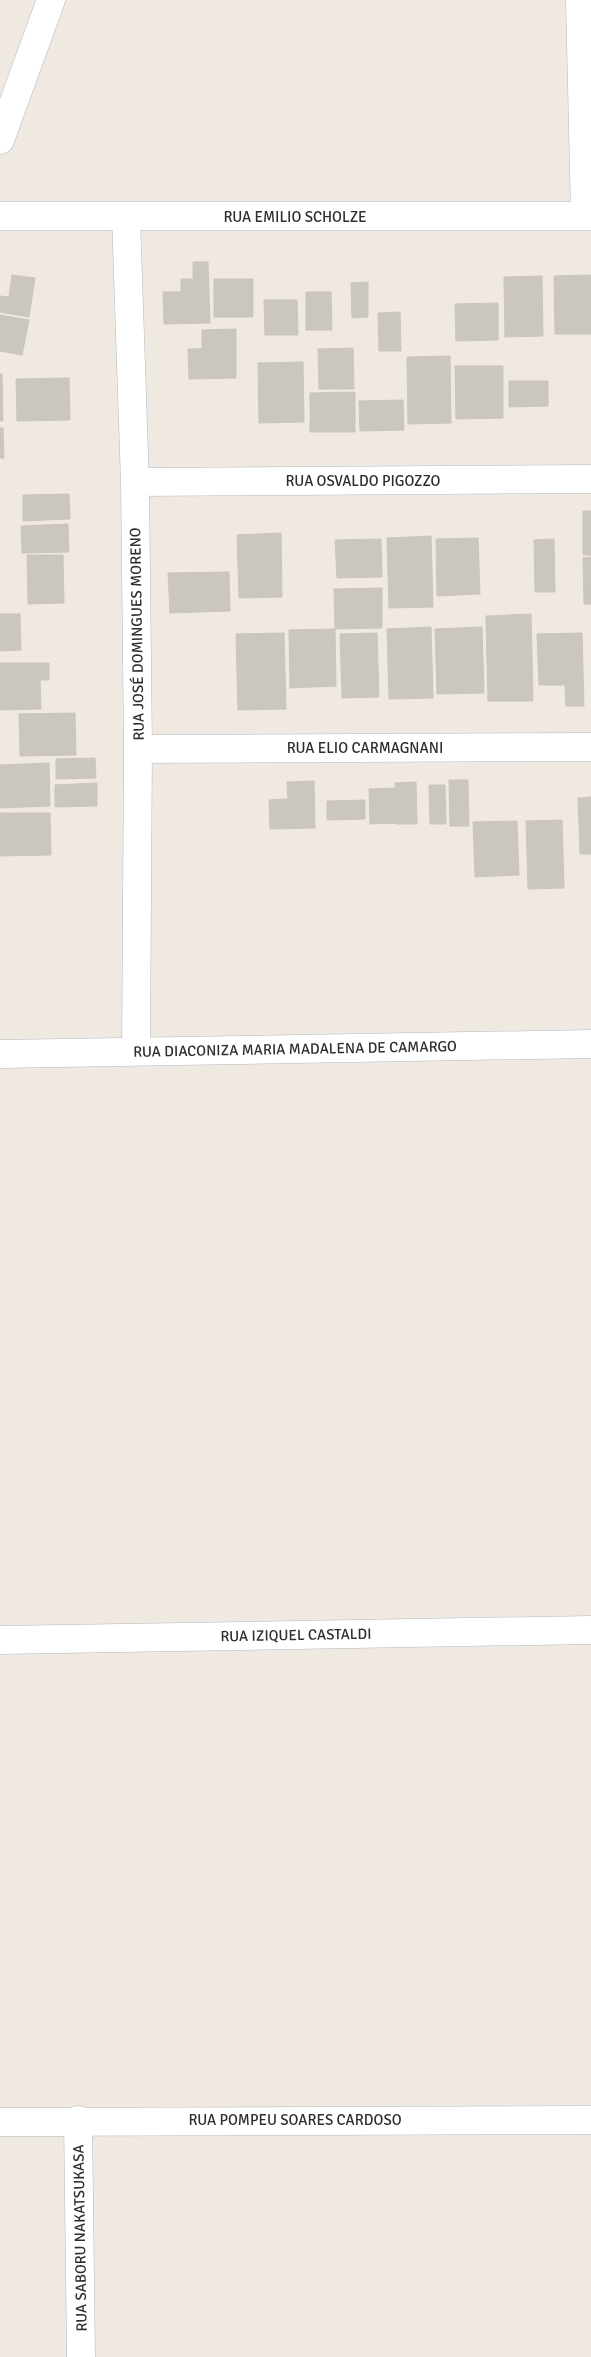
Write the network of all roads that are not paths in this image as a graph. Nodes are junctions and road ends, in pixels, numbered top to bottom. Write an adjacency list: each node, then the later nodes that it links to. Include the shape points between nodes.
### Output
1 (51, 0): 3 (street)
2 (580, 0): 5 (street)
3 (0, 140)
4 (0, 216): 6 (street, RUA EMILIO SCHOLZE)
5 (588, 216): 6 (street, RUA EMILIO SCHOLZE)
6 (126, 218): 8 (street, RUA JOSÉ DOMINGUES MORENO)
7 (591, 479): 8 (street, RUA OSVALDO PIGOZZO)
8 (135, 482): 10 (street, RUA JOSÉ DOMINGUES MORENO)
9 (591, 747): 10 (street, RUA ELIO CARMAGNANI)
10 (138, 749): 12 (street, RUA JOSÉ DOMINGUES MORENO)
11 (591, 1044): 12 (street, RUA DIACONIZA MARIA MADALENA DE CAMARGO)
12 (136, 1051): 13 (street, RUA DIACONIZA MARIA MADALENA DE CAMARGO)
13 (0, 1054)
14 (591, 1630): 15 (street, RUA IZIQUEL CASTALDI)
15 (0, 1640)
16 (78, 2120): 17 (street, RUA POMPEU SOARES CARDOSO); 18 (street, RUA POMPEU SOARES CARDOSO); 19 (street, RUA SABORU NAKATSUKASA)
17 (591, 2120)
18 (0, 2122)
19 (81, 2357)

